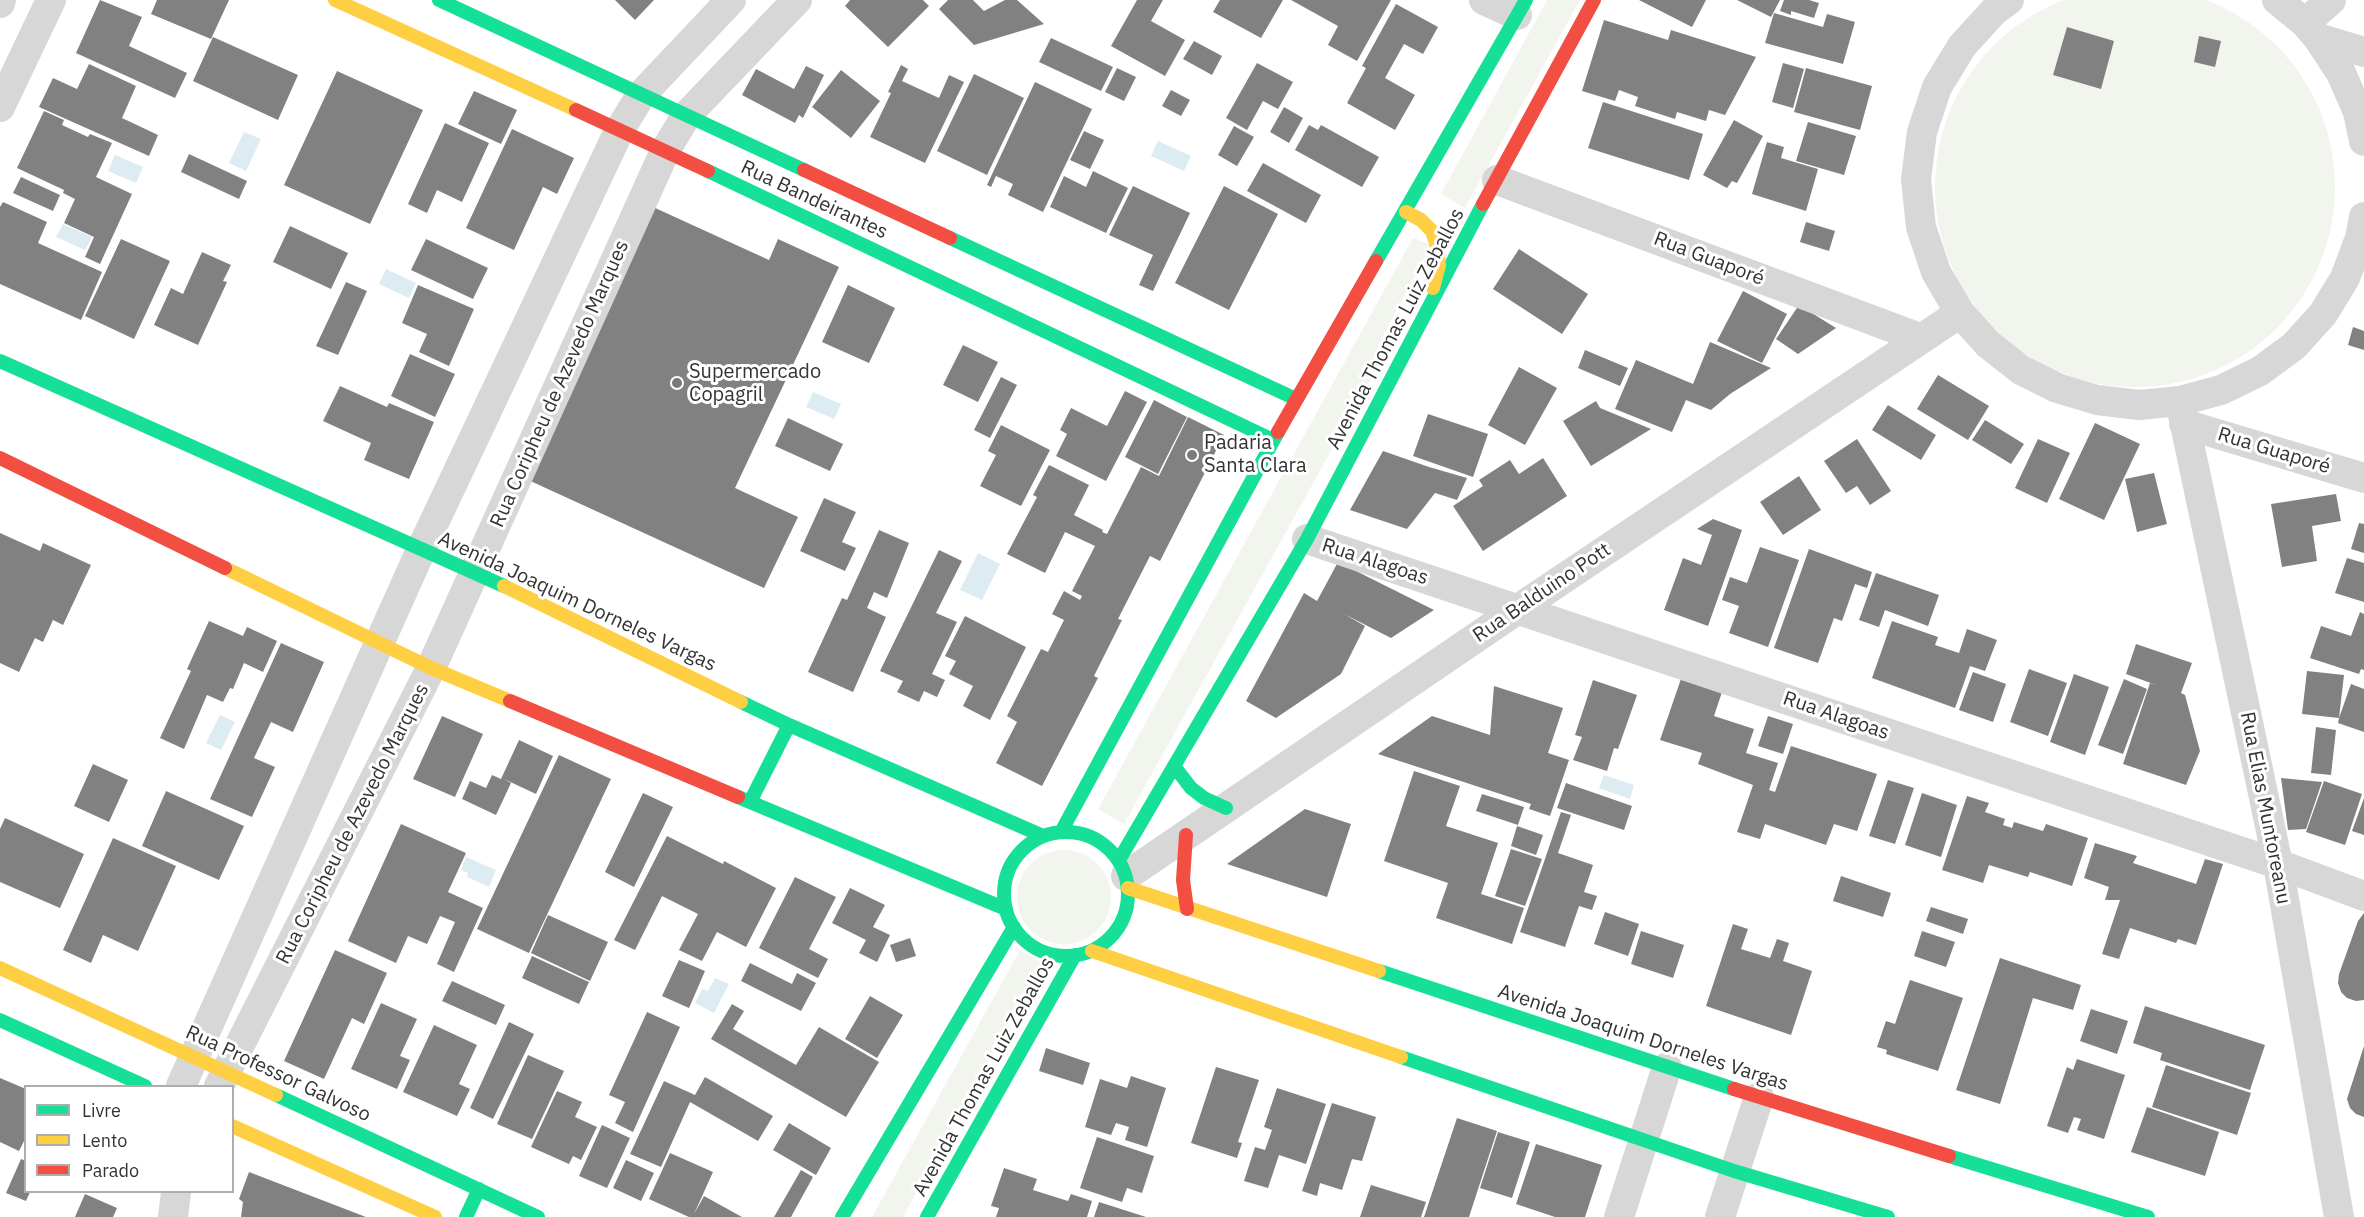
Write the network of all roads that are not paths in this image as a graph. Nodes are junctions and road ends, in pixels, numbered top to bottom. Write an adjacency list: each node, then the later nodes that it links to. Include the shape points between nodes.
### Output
1 (51, 0): 15 (street)
2 (335, 0): 17 (street, Rua Bandeirantes, via 440,42)
3 (439, 0): 14 (street, Rua Bandeirantes, via 454,13)
4 (731, 0): 14 (street)
5 (797, 0): 16 (street, Rua Coripheu de Azevedo Marques)
6 (1484, 0): 11 (street)
7 (1594, 0): 20 (street, Avenida Thomas Luiz Zeballos)
8 (2009, 0): 24 (street, via 1962,46 1937,87 1922,132 1916,179 1922,227 1936,272)
9 (2277, 0): 12 (street)
10 (2331, 0): 12 (street)
11 (1522, 8): 21 (street)
12 (2311, 30): 13 (street); 18 (street, via 2341,73 2358,112)
13 (2364, 52)
14 (641, 95): 16 (street, Rua Bandeirantes); 17 (street)
15 (2, 100)
16 (686, 116): 19 (street, Rua Coripheu de Azevedo Marques); 27 (street, Rua Bandeirantes, via 917,229 1189,355)
17 (619, 131): 19 (street, Rua Bandeirantes); 33 (street)
18 (2364, 141)
19 (665, 151): 29 (street, Rua Bandeirantes, via 777,199 1174,386); 34 (street, Rua Coripheu de Azevedo Marques)
20 (1497, 180): 23 (street, Avenida Thomas Luiz Zeballos); 25 (street, Rua Guaporé)
21 (1406, 212): 23 (street, via 1432,231 1437,246 1439,266); 27 (street)
22 (2364, 217): 28 (street, via 2345,278 2323,314 2294,346 2260,371)
23 (1426, 310): 32 (street, Avenida Thomas Luiz Zeballos)
24 (1960, 313): 25 (street, Rua Balduino Pott); 28 (street, via 1988,344 2020,370 2058,388 2097,400)
25 (1920, 338): 35 (street, Rua Balduino Pott)
26 (0, 361): 33 (street, Avenida Joaquim Dorneles Vargas)
27 (1296, 399): 29 (street)
28 (2182, 412): 31 (street, Rua Guaporé); 45 (street, Rua Elias Muntoreanu)
29 (1273, 440): 42 (street)
30 (0, 458): 36 (street)
31 (2364, 478)
32 (1307, 539): 35 (street, Rua Alagoas); 39 (street, Avenida Thomas Luiz Zeballos)
33 (422, 550): 34 (street, Avenida Joaquim Dorneles Vargas); 36 (street)
34 (475, 572): 37 (street, Rua Coripheu de Azevedo Marques); 38 (street, Avenida Joaquim Dorneles Vargas)
35 (1518, 609): 41 (street, Rua Balduino Pott); 45 (street, Rua Alagoas)
36 (379, 644): 37 (street); 55 (street)
37 (431, 668): 40 (street); 57 (street, Rua Coripheu de Azevedo Marques)
38 (789, 725): 40 (street); 44 (street, Avenida Joaquim Dorneles Vargas)
39 (1174, 766): 41 (street, via 1191,788); 46 (street, Avenida Thomas Luiz Zeballos)
40 (750, 802): 48 (street)
41 (1226, 808): 43 (street, Rua Balduino Pott)
42 (1061, 832): 44 (street, Avenida Joaquim Dorneles Vargas); 46 (street, Avenida Joaquim Dorneles Vargas, via 1090,836 1109,848)
43 (1186, 835): 46 (street, Rua Balduino Pott); 49 (street, via 1183,880)
44 (1043, 836): 48 (street, via 1026,846 1011,864 1004,886)
45 (2278, 864): 47 (street, Rua Alagoas); 76 (street, Rua Elias Muntoreanu)
46 (1124, 875): 49 (street, Avenida Joaquim Dorneles Vargas); 51 (street, Avenida Thomas Luiz Zeballos, via 1128,905 1121,924)
47 (2364, 896)
48 (1006, 909): 50 (street)
49 (1187, 909): 56 (street, Avenida Joaquim Dorneles Vargas)
50 (1014, 927): 52 (street, via 1026,942 1043,952); 70 (street)
51 (1092, 951): 52 (street, Avenida Thomas Luiz Zeballos); 62 (street)
52 (1075, 955): 71 (street, Avenida Thomas Luiz Zeballos)
53 (0, 968): 55 (street, Rua Professor Galvoso)
54 (0, 1020): 58 (street)
55 (195, 1057): 57 (street, Rua Professor Galvoso); 59 (street)
56 (1667, 1067): 60 (street, Avenida Joaquim Dorneles Vargas); 62 (street)
57 (223, 1079): 64 (street, Rua Professor Galvoso)
58 (143, 1085)
59 (181, 1085)
60 (1759, 1097): 63 (street); 75 (street, Avenida Joaquim Dorneles Vargas)
61 (234, 1127): 67 (street)
62 (1643, 1140): 63 (street); 72 (street)
63 (1734, 1171): 73 (street); 74 (street)
64 (479, 1190): 68 (street); 69 (street, Rua Professor Galvoso)
65 (176, 1193): 66 (street)
66 (173, 1217)
67 (435, 1217)
68 (466, 1217)
69 (538, 1217)
70 (842, 1217)
71 (927, 1217)
72 (1619, 1217)
73 (1720, 1217)
74 (1888, 1217)
75 (2148, 1217)
76 (2339, 1217)

